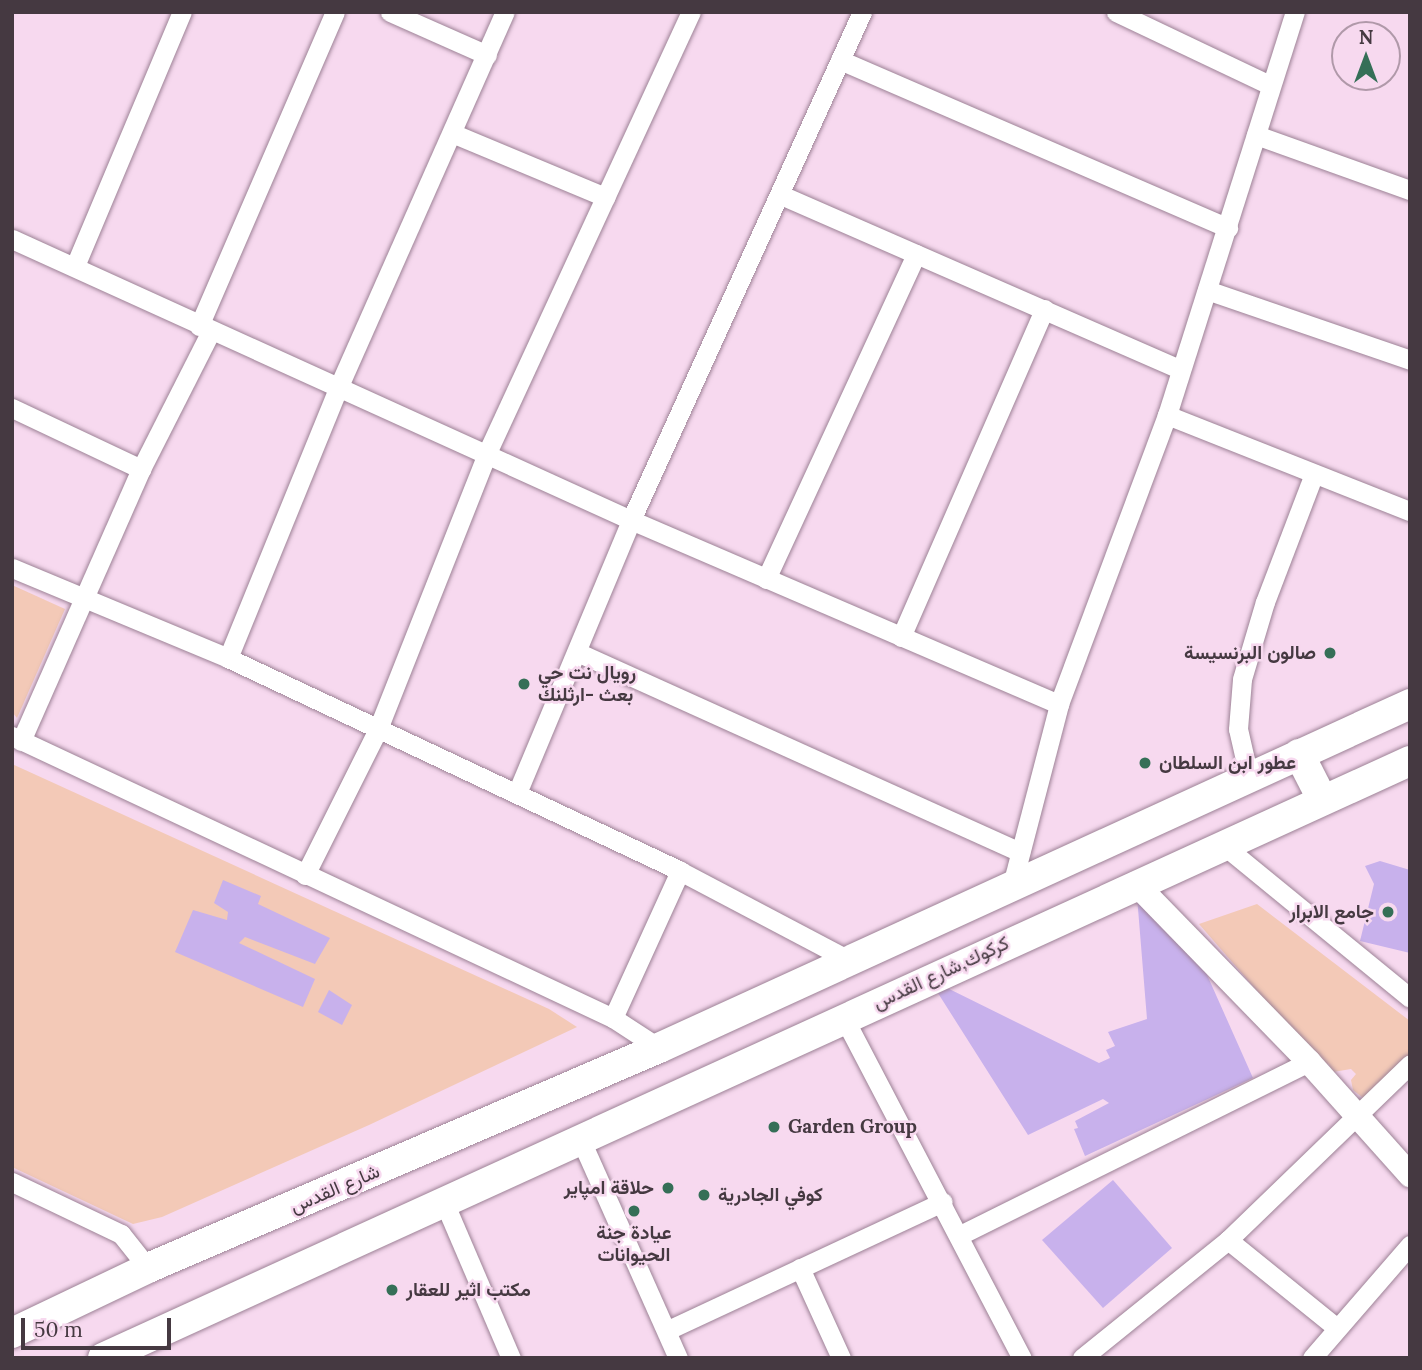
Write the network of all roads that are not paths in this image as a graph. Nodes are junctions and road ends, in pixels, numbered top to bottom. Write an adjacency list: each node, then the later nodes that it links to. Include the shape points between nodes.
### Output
1 (182, 12): 20 (street)
2 (335, 12): 23 (street)
3 (390, 12): 9 (street)
4 (505, 12): 9 (street)
5 (691, 12): 16 (street)
6 (862, 12): 10 (street)
7 (1116, 12): 11 (street)
8 (1295, 12): 11 (street)
9 (486, 55): 12 (street)
10 (840, 60): 15 (street); 17 (street)
11 (1270, 85): 13 (street)
12 (454, 134): 16 (street); 26 (street)
13 (1256, 135): 14 (street); 17 (street)
14 (1410, 190)
15 (781, 195): 19 (street); 33 (street)
16 (605, 197): 29 (street)
17 (1228, 228): 21 (street)
18 (12, 239): 20 (street)
19 (916, 254): 22 (street); 35 (street)
20 (75, 266): 23 (street)
21 (1207, 290): 24 (street); 25 (street)
22 (1044, 309): 25 (street); 37 (street)
23 (205, 328): 26 (street); 30 (street)
24 (1410, 360)
25 (1180, 369): 28 (street)
26 (339, 386): 29 (street); 39 (street)
27 (12, 408): 30 (street)
28 (1167, 415): 31 (street); 40 (street)
29 (486, 453): 33 (street); 42 (street)
30 (141, 469): 36 (street)
31 (1314, 474): 32 (street); 46 (street, via 1265,602 1242,678 1238,729)
32 (1410, 511)
33 (631, 520): 35 (street); 38 (street)
34 (12, 568): 36 (street)
35 (766, 579): 37 (street)
36 (87, 599): 39 (street); 43 (street)
37 (901, 637): 40 (street)
38 (578, 652): 47 (street); 50 (street)
39 (228, 658): 42 (street)
40 (1059, 704): 50 (street)
41 (1410, 704): 44 (main road)
42 (378, 729): 47 (street); 52 (street)
43 (16, 738): 52 (street)
44 (1299, 754): 46 (main road); 48 (main road)
45 (1410, 761): 48 (main road, كركوك,شارع القدس)
46 (1249, 777): 54 (main road)
47 (517, 793): 51 (street)
48 (1322, 799): 49 (main road, كركوك,شارع القدس)
49 (1222, 844): 53 (main road, كركوك,شارع القدس); 56 (street)
50 (1020, 852): 54 (street)
51 (680, 871): 55 (street); 57 (street)
52 (305, 875): 57 (street)
53 (1136, 884): 58 (main road, كركوك,شارع القدس); 60 (street)
54 (1012, 885): 55 (main road)
55 (847, 959): 59 (main road)
56 (1410, 998)
57 (612, 1018): 59 (street)
58 (844, 1018): 63 (main road, كركوك,شارع القدس); 67 (street)
59 (659, 1048): 71 (main road, شارع القدس)
60 (1309, 1062): 62 (street); 68 (street)
61 (1410, 1064): 62 (street)
62 (1357, 1114): 64 (street); 69 (street)
63 (580, 1138): 66 (main road, كركوك,شارع القدس); 74 (street)
64 (1410, 1175)
65 (12, 1182): 71 (street, via 121,1234)
66 (444, 1202): 76 (main road); 77 (street)
67 (943, 1202): 68 (street); 72 (street)
68 (960, 1235): 80 (street)
69 (1228, 1240): 73 (street); 81 (street)
70 (1410, 1246): 73 (street)
71 (148, 1268): 75 (main road, شارع القدس)
72 (800, 1268): 74 (street); 79 (street)
73 (1336, 1327): 82 (street)
74 (667, 1330): 78 (street)
75 (12, 1333)
76 (103, 1358)
77 (512, 1358)
78 (678, 1358)
79 (841, 1358)
80 (1022, 1358)
81 (1082, 1358)
82 (1312, 1358)

